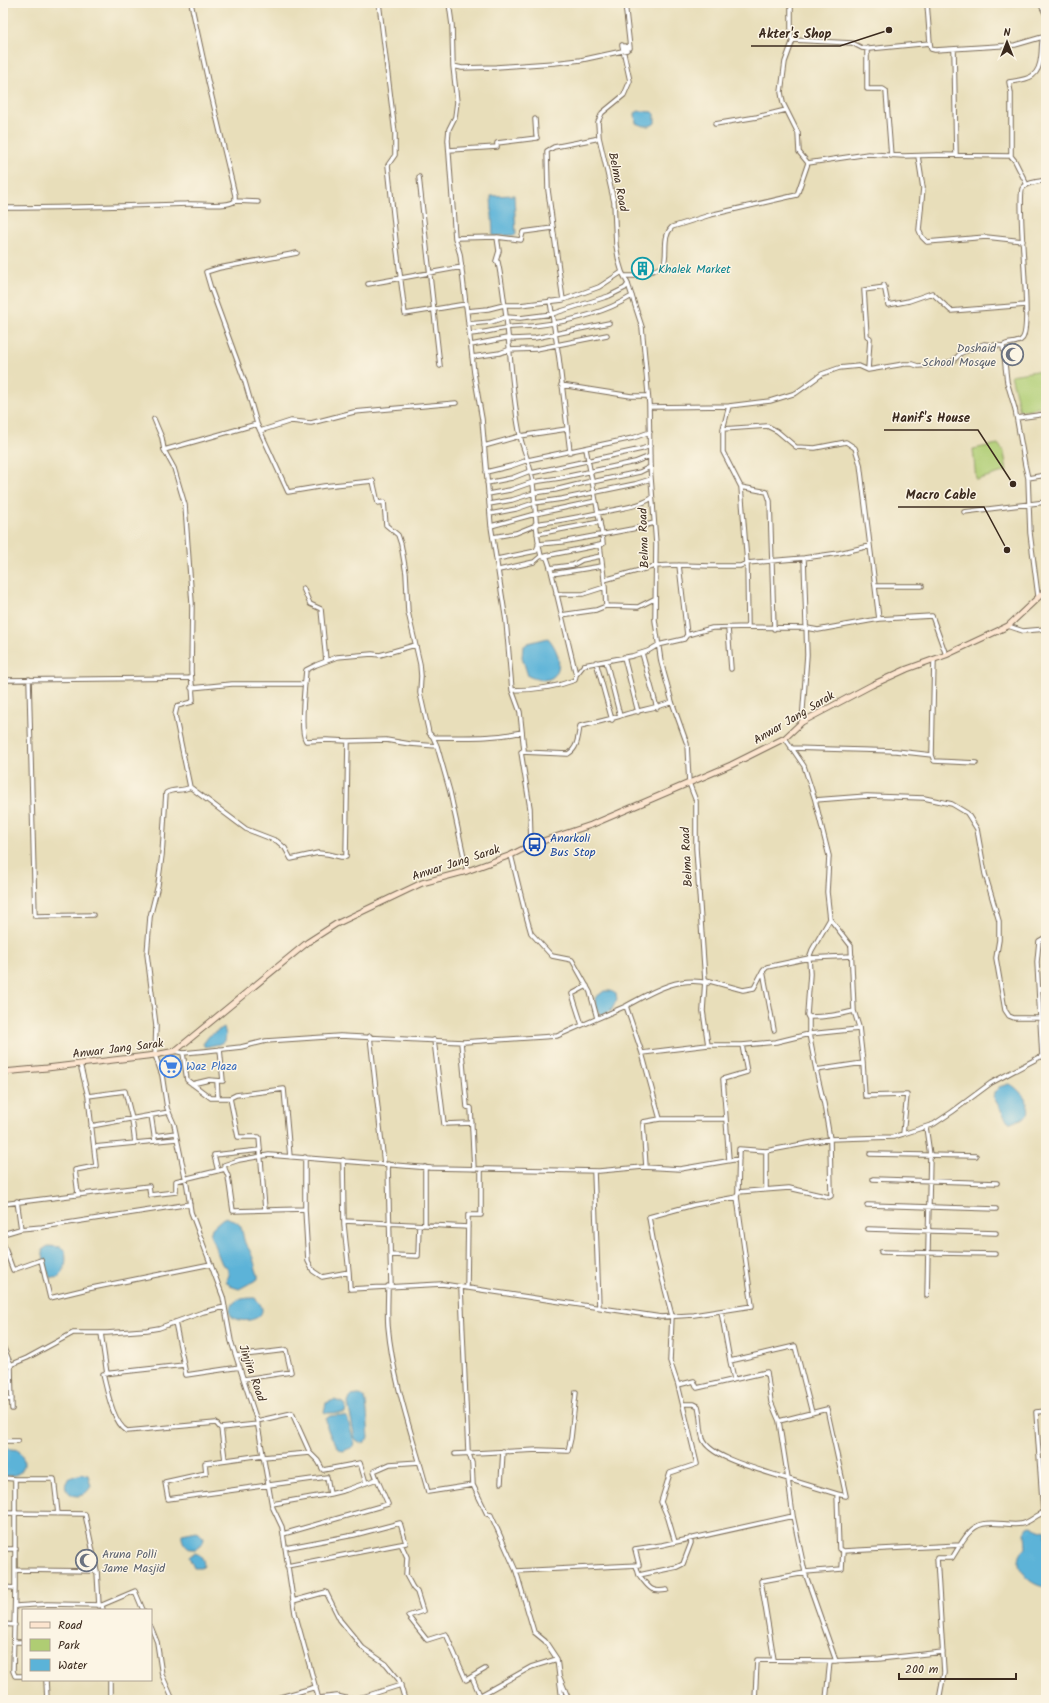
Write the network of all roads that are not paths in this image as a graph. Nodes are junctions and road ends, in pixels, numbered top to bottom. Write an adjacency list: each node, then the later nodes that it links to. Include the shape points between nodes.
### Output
1 (191, 3): 29 (street)
2 (379, 3): 40 (street, via 395,133 395,155 388,165)
3 (449, 3): 15 (street)
4 (625, 3): 12 (street, via 630,48)
5 (790, 3): 10 (street, via 790,39)
6 (927, 3): 11 (street)
7 (1040, 3): 8 (street)
8 (1046, 15)
9 (1044, 36): 14 (street, via 1015,44); 24 (street, via 1042,56 1032,77 1009,82)
10 (794, 40): 13 (street, via 852,43); 16 (street, via 785,62 781,92)
11 (930, 43): 13 (street); 14 (street, via 931,50)
12 (622, 45): 15 (street, via 627,50 581,60 503,67); 19 (street, Belma Road, via 630,81 624,95 602,113 598,122)
13 (867, 48): 22 (street, via 868,90 886,91)
14 (954, 49): 21 (street)
15 (453, 66): 20 (street, via 457,102 455,117 449,129)
16 (786, 110): 18 (street); 25 (street, via 798,133 799,152)
17 (535, 119): 20 (street, via 537,138 497,143 497,147)
18 (715, 124)
19 (599, 137): 32 (street, via 554,147 547,151 548,190); 39 (street, Belma Road, via 614,202 616,245)
20 (449, 150): 34 (street)
21 (956, 155): 23 (street); 24 (street)
22 (891, 156): 23 (street); 25 (street, via 868,154)
23 (918, 156): 35 (street, via 923,188 919,230 927,242 986,237)
24 (1011, 156): 28 (street)
25 (808, 163): 39 (street, via 796,195 716,213 672,227 666,237 663,267 638,276)
26 (419, 176): 38 (street)
27 (1046, 180): 28 (street)
28 (1027, 185): 35 (street, via 1021,194)
29 (235, 201): 30 (street); 31 (street, via 226,204)
30 (258, 202)
31 (3, 208)
32 (553, 228): 33 (street, via 523,232 521,240); 44 (street)
33 (497, 237): 34 (street); 47 (street, via 499,251 496,261 500,270)
34 (455, 238): 37 (street)
35 (1023, 241): 48 (street)
36 (297, 253): 76 (street, via 206,272)
37 (462, 267): 38 (street); 46 (street)
38 (430, 273): 40 (street); 49 (street)
39 (623, 274): 42 (street, Belma Road); 44 (street, via 599,287)
40 (400, 277): 41 (street); 49 (street, via 405,314)
41 (368, 284)
42 (628, 284): 43 (street, Belma Road); 51 (street, via 609,296)
43 (632, 296): 53 (street, via 617,305); 69 (street, Belma Road, via 642,327)
44 (563, 300): 45 (street)
45 (550, 302): 47 (street); 51 (street)
46 (466, 304): 49 (street); 50 (street)
47 (504, 305): 50 (street); 52 (street)
48 (1025, 305): 63 (street, via 1023,339); 67 (street, via 951,311 932,293 888,306 885,286 864,290 867,336 870,338)
49 (434, 309): 66 (street)
50 (467, 312): 55 (street)
51 (552, 314): 52 (street); 53 (street)
52 (506, 318): 55 (street); 56 (street)
53 (553, 323): 56 (street, via 531,327); 58 (street)
54 (609, 323): 58 (street)
55 (468, 324): 57 (street)
56 (506, 327): 57 (street); 60 (street)
57 (470, 334): 61 (street)
58 (555, 334): 60 (street, via 535,338); 62 (street)
59 (607, 335): 62 (street)
60 (507, 338): 61 (street); 64 (street)
61 (471, 344): 65 (street)
62 (557, 345): 64 (street); 68 (street)
63 (1003, 346): 67 (street, via 984,344 943,364 904,364); 74 (street, via 1007,382)
64 (508, 350): 65 (street); 81 (street)
65 (472, 357): 82 (street)
66 (440, 366)
67 (868, 370): 71 (street, via 864,367 851,366 822,374 796,392 770,401)
68 (562, 385): 69 (street, via 616,394); 77 (street)
69 (648, 396): 72 (street, Belma Road)
70 (456, 403): 79 (street, via 354,412 311,423 291,421)
71 (729, 406): 72 (street); 78 (street)
72 (649, 407): 80 (street, Belma Road)
73 (1046, 414): 74 (street)
74 (1017, 418): 95 (street)
75 (154, 419): 85 (street)
76 (257, 424): 79 (street); 85 (street)
77 (566, 428): 81 (street); 86 (street)
78 (723, 429): 100 (street, via 723,452); 123 (street, via 767,426 777,430 796,447 815,448 846,442 854,448 860,464)
79 (260, 431): 155 (street, via 288,492 373,481 378,503 384,502 386,524 398,535 401,544 406,573 408,612)
80 (650, 432): 83 (street, Belma Road); 84 (street)
81 (520, 436): 82 (street); 88 (street)
82 (484, 446): 91 (street)
83 (650, 446): 87 (street, Belma Road); 89 (street, via 642,450)
84 (586, 448): 86 (street); 89 (street)
85 (164, 450): 166 (street, via 174,468 186,505 192,603)
86 (570, 452): 88 (street)
87 (650, 456): 90 (street, Belma Road); 93 (street)
88 (528, 460): 91 (street); 92 (street)
89 (588, 460): 92 (street); 93 (street)
90 (650, 467): 96 (street, Belma Road); 98 (street, via 640,472)
91 (486, 472): 99 (street)
92 (531, 472): 97 (street); 99 (street)
93 (591, 472): 97 (street); 98 (street)
94 (1046, 475): 95 (street)
95 (1028, 478): 109 (street)
96 (651, 479): 101 (street); 104 (street, Belma Road)
97 (533, 482): 102 (street); 103 (street)
98 (592, 482): 101 (street); 102 (street)
99 (487, 483): 103 (street)
100 (741, 487): 128 (street, via 767,492 772,509); 129 (street)
101 (594, 492): 105 (street); 107 (street)
102 (534, 493): 107 (street); 108 (street)
103 (488, 494): 108 (street)
104 (652, 498): 111 (street, via 642,504); 115 (street, Belma Road)
105 (596, 501): 111 (street); 113 (street)
106 (1046, 502): 109 (street)
107 (534, 503): 112 (street); 113 (street)
108 (489, 504): 112 (street)
109 (1029, 504): 110 (street); 143 (street)
110 (964, 512)
111 (598, 513): 114 (street); 116 (street)
112 (490, 514): 117 (street)
113 (535, 514): 116 (street); 117 (street)
114 (600, 522): 118 (street); 119 (street)
115 (654, 522): 119 (street); 132 (street, Belma Road)
116 (536, 525): 118 (street); 120 (street, via 516,533)
117 (491, 526): 120 (street)
118 (537, 534): 121 (street)
119 (602, 534): 121 (street); 122 (street, via 603,544)
120 (493, 537): 127 (street)
121 (538, 545): 124 (street); 127 (street, via 536,550)
122 (600, 545): 124 (street); 125 (street)
123 (870, 546): 126 (street); 137 (street)
124 (543, 556): 133 (street, via 547,558); 134 (street, via 534,562)
125 (601, 556): 131 (street); 133 (street, via 582,560 573,565)
126 (804, 558): 128 (street); 151 (street)
127 (497, 559): 134 (street)
128 (771, 561): 129 (street); 152 (street)
129 (747, 563): 130 (street, via 740,566); 149 (street)
130 (679, 565): 132 (street); 154 (street)
131 (602, 566): 135 (street); 136 (street)
132 (655, 566): 136 (street); 144 (street, Belma Road)
133 (550, 568): 135 (street)
134 (499, 570): 171 (street)
135 (552, 574): 142 (street)
136 (604, 580): 139 (street)
137 (875, 586): 138 (street); 147 (street)
138 (922, 586)
139 (606, 587): 142 (street, via 583,594); 145 (street)
140 (303, 588): 161 (street, via 310,604 320,609)
141 (1046, 590): 143 (main road, Anwar Jang Sarak)
142 (556, 594): 146 (street)
143 (1038, 596): 148 (main road, Anwar Jang Sarak)
144 (654, 599): 145 (street, via 638,607); 156 (street, Belma Road)
145 (606, 606): 146 (street)
146 (562, 615): 165 (street)
147 (879, 619): 151 (street, via 818,630); 158 (street, via 932,616)
148 (1008, 626): 153 (street, via 1023,631); 158 (main road, Anwar Jang Sarak)
149 (748, 627): 150 (street); 152 (street)
150 (728, 628): 154 (street, via 712,628); 164 (street)
151 (807, 628): 152 (street); 177 (street)
152 (774, 629)
153 (1046, 629)
154 (687, 635): 156 (street, via 684,639)
155 (415, 645): 161 (street, via 380,656 349,655); 179 (street, via 421,676 420,693 428,728)
156 (658, 645): 157 (street); 172 (street, Belma Road)
157 (642, 653): 159 (street); 173 (street)
158 (946, 655): 160 (main road, Anwar Jang Sarak)
159 (624, 657): 162 (street); 174 (street)
160 (934, 659): 177 (main road, Anwar Jang Sarak, via 872,685); 185 (street)
161 (326, 661): 169 (street, via 306,670)
162 (606, 661): 163 (street); 175 (street)
163 (596, 662): 165 (street, via 584,665); 176 (street)
164 (730, 669)
165 (576, 675): 171 (street, via 574,680 560,685 533,690)
166 (191, 678): 167 (street); 170 (street)
167 (30, 679): 168 (street); 193 (street, via 35,916)
168 (3, 680)
169 (305, 684): 170 (street, via 232,684); 181 (street, via 303,725 306,741)
170 (191, 688): 188 (street, via 192,702 177,706 176,715)
171 (512, 690): 178 (street, via 520,712)
172 (672, 702): 173 (street); 187 (street, Belma Road, via 687,744)
173 (656, 708): 174 (street)
174 (638, 712): 175 (street)
175 (620, 716): 176 (street)
176 (612, 720): 184 (street, via 580,726 574,751 568,754)
177 (802, 722): 180 (main road, Anwar Jang Sarak)
178 (522, 732): 179 (street, via 498,736); 184 (street, via 524,750)
179 (433, 737): 182 (street)
180 (785, 738): 183 (street); 187 (main road, Anwar Jang Sarak)
181 (348, 741): 182 (street, via 386,740); 188 (street, via 346,857 318,853 291,859 285,848 277,841 246,829)
182 (437, 746): 192 (street)
183 (791, 748): 185 (street, via 896,751); 189 (street, via 804,766)
184 (521, 752): 190 (street, via 530,808)
185 (932, 755): 186 (street, via 934,761)
186 (976, 763)
187 (690, 783): 190 (main road, Anwar Jang Sarak, via 591,825); 199 (street, Belma Road, via 696,801 696,848)
188 (190, 787): 219 (street, via 186,790 167,791 165,796 162,855 150,918 147,954 156,1026)
189 (815, 800): 194 (street, via 829,856 827,892); 205 (street, via 867,796 924,798 952,804 967,813 977,828 985,874 999,921 996,958 1006,1010 1009,1016 1014,1018)
190 (531, 845): 191 (main road, Anwar Jang Sarak)
191 (511, 855): 192 (main road, Anwar Jang Sarak); 200 (street, via 531,933 552,956 572,960)
192 (467, 871): 216 (main road, Anwar Jang Sarak, via 422,883 336,924 308,942)
193 (93, 915)
194 (830, 919): 196 (street, via 851,946); 197 (street)
195 (1046, 937): 205 (street, via 1039,941 1037,962)
196 (852, 956): 197 (street); 202 (street)
197 (809, 958): 198 (street, via 770,965); 203 (street)
198 (764, 971): 199 (street, via 754,988 749,990); 208 (street)
199 (705, 980): 201 (street, via 708,983 692,980 666,985); 213 (street, Belma Road, via 703,1011)
200 (587, 986): 204 (street); 206 (street, via 572,994)
201 (626, 1006): 204 (street); 217 (street)
202 (854, 1011): 203 (street, via 822,1016); 207 (street)
203 (807, 1015): 209 (street)
204 (597, 1018): 206 (street)
205 (1040, 1018): 220 (street)
206 (582, 1025): 212 (street, via 557,1036)
207 (859, 1029): 209 (street); 221 (street)
208 (774, 1030)
209 (808, 1034): 214 (street, via 776,1042); 223 (street)
210 (370, 1036): 211 (street); 215 (street, via 273,1040); 257 (street)
211 (434, 1040): 212 (street); 235 (street, via 444,1124)
212 (461, 1042): 235 (street, via 467,1107 471,1108)
213 (708, 1045): 214 (street); 217 (street)
214 (742, 1045): 232 (street, via 747,1072 723,1079)
215 (220, 1049): 218 (street); 225 (street, via 223,1081)
216 (174, 1051): 218 (street); 219 (main road, Anwar Jang Sarak)
217 (642, 1052): 234 (street)
218 (183, 1053): 226 (street, via 187,1080)
219 (155, 1055): 222 (main road, Anwar Jang Sarak); 230 (street, Jinjira Road, via 162,1075)
220 (1044, 1055): 237 (street, via 991,1083 934,1124)
221 (863, 1063): 223 (street); 239 (street, via 865,1096 907,1095)
222 (80, 1064): 224 (main road, Anwar Jang Sarak); 227 (street)
223 (816, 1070): 242 (street)
224 (3, 1072)
225 (217, 1081): 226 (street); 228 (street)
226 (192, 1084): 228 (street, via 211,1098)
227 (88, 1096): 233 (street, via 126,1091); 236 (street)
228 (218, 1098): 229 (street)
229 (230, 1098): 246 (street, via 238,1137 260,1137); 250 (street, via 284,1089)
230 (169, 1112): 231 (street); 238 (street, Jinjira Road)
231 (151, 1115): 233 (street); 240 (street)
232 (726, 1118): 234 (street); 256 (street)
233 (132, 1119): 236 (street); 244 (street)
234 (660, 1119): 260 (street, via 643,1122)
235 (472, 1124): 262 (street)
236 (92, 1126): 245 (street)
237 (926, 1126): 239 (street); 249 (street)
238 (176, 1133): 240 (street); 241 (street, Jinjira Road)
239 (903, 1134): 242 (street, via 893,1137)
240 (154, 1136): 243 (street)
241 (177, 1139): 243 (street); 266 (street, Jinjira Road)
242 (830, 1139): 247 (street); 270 (street, via 831,1196 789,1188)
243 (155, 1141): 244 (street)
244 (135, 1143): 245 (street)
245 (94, 1147): 272 (street, via 96,1166 75,1170)
246 (260, 1150): 252 (street); 264 (street, via 214,1155)
247 (766, 1151): 254 (street, via 739,1150); 270 (street)
248 (870, 1154): 249 (street)
249 (930, 1155): 251 (street); 268 (street)
250 (290, 1156): 252 (street); 253 (street)
251 (976, 1156)
252 (260, 1157): 261 (street, via 224,1165); 279 (street)
253 (305, 1157): 255 (street); 280 (street)
254 (739, 1159): 256 (street); 271 (street)
255 (343, 1160): 257 (street); 282 (street)
256 (729, 1160): 260 (street, via 680,1168)
257 (384, 1164): 258 (street)
258 (388, 1164): 259 (street); 283 (street)
259 (425, 1167): 262 (street); 285 (street)
260 (646, 1167): 265 (street)
261 (225, 1169): 264 (street); 279 (street, via 233,1211)
262 (474, 1169): 263 (street)
263 (481, 1169): 265 (street); 286 (street, via 481,1215 468,1215)
264 (218, 1171): 266 (street)
265 (594, 1171): 304 (street)
266 (185, 1179): 272 (street, via 176,1181 176,1192 150,1195 148,1186); 276 (street, Jinjira Road)
267 (874, 1179): 268 (street)
268 (930, 1181): 269 (street); 278 (street)
269 (997, 1183)
270 (766, 1188): 271 (street)
271 (738, 1192): 273 (street)
272 (78, 1194): 274 (street)
273 (737, 1197): 305 (street, via 752,1306); 306 (street, via 692,1205 649,1217)
274 (17, 1202): 275 (street); 287 (street)
275 (3, 1204)
276 (190, 1204): 287 (street); 297 (street, Jinjira Road)
277 (867, 1204): 278 (street)
278 (929, 1207): 281 (street); 289 (street)
279 (265, 1209): 280 (street)
280 (305, 1209): 298 (street, via 308,1261 313,1271 322,1277)
281 (996, 1209)
282 (344, 1221): 283 (street); 298 (street)
283 (390, 1224): 284 (street); 296 (street)
284 (419, 1225): 285 (street); 296 (street, via 418,1256)
285 (425, 1225): 286 (street)
286 (468, 1227): 301 (street)
287 (21, 1229): 291 (street)
288 (868, 1229): 289 (street)
289 (928, 1231): 290 (street); 294 (street)
290 (996, 1233)
291 (3, 1234)
292 (3, 1243): 297 (street, via 13,1270 42,1260 50,1298)
293 (881, 1252): 294 (street)
294 (928, 1254): 295 (street); 302 (street)
295 (995, 1254)
296 (390, 1255): 299 (street)
297 (211, 1264): 303 (street, Jinjira Road)
298 (349, 1272): 299 (street, via 350,1289)
299 (389, 1286): 300 (street, via 442,1284); 338 (street, via 388,1325 395,1365 404,1408)
300 (461, 1288): 301 (street); 333 (street)
301 (466, 1288): 304 (street)
302 (927, 1296)
303 (225, 1306): 307 (street); 310 (street, Jinjira Road)
304 (599, 1307): 306 (street, via 661,1317)
305 (721, 1311): 306 (street); 311 (street)
306 (672, 1316): 319 (street, via 670,1361)
307 (176, 1322): 308 (street, via 147,1330); 312 (street)
308 (101, 1333): 313 (street, via 73,1333); 316 (street)
309 (3, 1346): 313 (street)
310 (236, 1356): 314 (street, Jinjira Road); 317 (street, via 286,1350 291,1372)
311 (730, 1361): 318 (street); 326 (street, via 795,1346)
312 (184, 1364): 314 (street, via 186,1375); 316 (street)
313 (11, 1365): 315 (street); 321 (street)
314 (240, 1367): 317 (street, Jinjira Road)
315 (3, 1368)
316 (107, 1374): 329 (street, via 103,1374 108,1396 121,1428 127,1431 216,1423)
317 (244, 1379): 328 (street, Jinjira Road)
318 (734, 1379): 319 (street, via 697,1388 694,1381); 327 (street, via 767,1372 771,1402)
319 (678, 1385): 323 (street)
320 (576, 1392): 332 (street, via 568,1450)
321 (12, 1399): 322 (street); 324 (street)
322 (3, 1400)
323 (682, 1404): 342 (street, via 698,1406 703,1440 712,1450 729,1460); 357 (street, via 697,1464 670,1473 661,1502)
324 (12, 1409)
325 (1046, 1411): 352 (street, via 1036,1412)
326 (812, 1413): 327 (street); 348 (street, via 827,1409 846,1496)
327 (779, 1421): 342 (street)
328 (258, 1422): 329 (street); 334 (street, via 292,1413); 336 (street, Jinjira Road)
329 (221, 1429): 337 (street)
330 (3, 1441): 331 (street)
331 (18, 1441)
332 (503, 1451): 333 (street); 344 (street)
333 (468, 1452): 335 (street); 346 (street, via 472,1463)
334 (310, 1453): 336 (street); 343 (street, via 323,1470 360,1464)
335 (455, 1454)
336 (263, 1456): 337 (street); 345 (street, Jinjira Road)
337 (225, 1460): 345 (street, via 205,1463 206,1474 165,1482 168,1499)
338 (420, 1462): 341 (street, via 385,1466 374,1471); 346 (street, via 428,1492)
339 (3, 1478): 340 (street)
340 (15, 1479): 351 (street); 353 (street, via 54,1479)
341 (377, 1479): 343 (street); 355 (street, via 388,1504)
342 (788, 1479): 348 (street); 354 (street)
343 (366, 1483): 347 (street)
344 (501, 1483)
345 (268, 1484): 347 (street, via 326,1477); 349 (street, Jinjira Road)
346 (473, 1485): 368 (street, via 487,1514 491,1516)
347 (330, 1494): 349 (street)
348 (837, 1494): 363 (street, via 838,1540 839,1549)
349 (272, 1504): 355 (street, Jinjira Road)
350 (3, 1513): 351 (street)
351 (16, 1513): 353 (street); 362 (street)
352 (1044, 1513): 359 (street, via 1022,1524 982,1524 970,1531)
353 (58, 1514): 367 (street, via 85,1514)
354 (793, 1516): 356 (street); 369 (street)
355 (283, 1534): 360 (street, Jinjira Road)
356 (690, 1538): 357 (street); 370 (street, via 691,1543 683,1564 677,1568)
357 (675, 1542): 364 (street, via 635,1549 640,1565)
358 (401, 1544): 360 (street, via 406,1543 400,1523); 365 (street); 392 (street, via 407,1557 406,1575 417,1592 423,1611 408,1616 428,1640 446,1634 466,1680)
359 (961, 1545): 363 (street); 384 (street, via 952,1558 937,1558)
360 (285, 1548): 365 (street, Jinjira Road)
361 (3, 1549): 362 (street)
362 (16, 1549): 366 (street)
363 (843, 1551): 369 (street, via 842,1569)
364 (636, 1565): 368 (street); 370 (street)
365 (287, 1566): 374 (street, Jinjira Road)
366 (16, 1570): 367 (street); 372 (street)
367 (97, 1571): 375 (street)
368 (516, 1571): 385 (street, via 534,1632 545,1641)
369 (805, 1572): 386 (street, via 761,1581); 388 (street)
370 (639, 1576): 373 (street, via 648,1588 658,1592)
371 (3, 1587): 372 (street)
372 (15, 1588): 376 (street)
373 (667, 1590)
374 (293, 1601): 395 (street, via 326,1592 340,1620 363,1648 386,1664); 396 (street, Jinjira Road)
375 (100, 1605): 376 (street); 377 (street); 378 (street, via 135,1591)
376 (16, 1606): 380 (street)
377 (102, 1609)
378 (143, 1609)
379 (3, 1624): 380 (street)
380 (14, 1625): 382 (street)
381 (152, 1629): 402 (street, via 158,1642 162,1675)
382 (13, 1642): 383 (street); 391 (street, via 13,1671 15,1676)
383 (22, 1642)
384 (943, 1652): 388 (street); 411 (street, via 944,1673)
385 (557, 1659): 390 (street); 398 (street, via 531,1667)
386 (774, 1660): 387 (street); 409 (street, via 756,1660)
387 (830, 1661): 388 (street); 410 (street)
388 (836, 1661)
389 (485, 1669): 392 (street)
390 (558, 1675): 407 (street); 408 (street)
391 (22, 1676)
392 (472, 1677): 398 (street)
393 (46, 1681): 400 (street)
394 (110, 1681): 401 (street)
395 (401, 1685): 397 (street); 405 (street)
396 (316, 1687): 399 (street, Jinjira Road); 403 (street)
397 (372, 1694): 399 (street, via 349,1699 337,1696); 404 (street)
398 (481, 1695): 406 (street)
399 (319, 1699)
400 (47, 1700)
401 (110, 1700)
402 (173, 1700)
403 (270, 1700)
404 (373, 1700)
405 (405, 1700)
406 (482, 1700)
407 (562, 1700)
408 (569, 1700)
409 (755, 1700)
410 (826, 1700)
411 (939, 1700)

